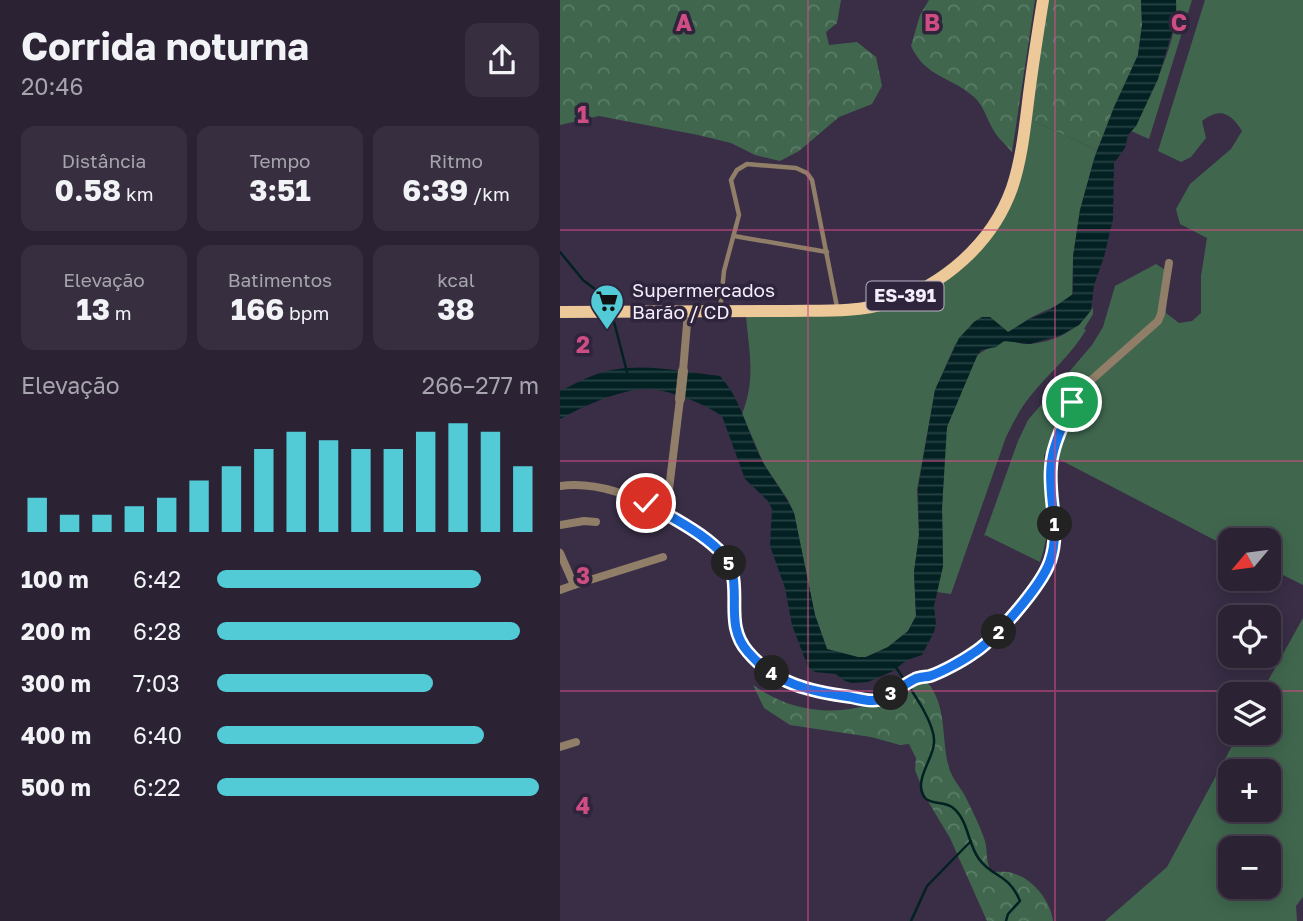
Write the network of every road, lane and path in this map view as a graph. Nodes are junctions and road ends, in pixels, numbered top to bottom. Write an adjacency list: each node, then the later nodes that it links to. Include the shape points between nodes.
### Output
1 (1043, 0): 5 (main road, ES-391, via 1022,148 1000,214 956,267 927,286 885,303)
2 (734, 236): 3 (lane); 3 (lane, via 739,215 731,186 733,174 747,164 796,168 812,180); 8 (lane)
3 (827, 252): 5 (lane)
4 (1168, 262): 12 (street, via 1158,321 1072,402 1052,460 1056,532 1047,568 997,634 936,673 875,700 788,684 761,666 740,641 728,562)
5 (838, 310): 8 (main road, ES-391)
6 (560, 312): 7 (main road, ES-391)
7 (688, 312): 8 (main road, ES-391); 9 (street)
8 (719, 312)
9 (683, 371): 10 (street)
10 (680, 399): 12 (street)
11 (560, 486): 12 (street, via 605,488)
12 (666, 514)
13 (596, 522): 14 (street)
14 (560, 524)
15 (560, 553): 17 (street)
16 (663, 557): 18 (street)
17 (564, 568): 18 (street)
18 (574, 585): 19 (street)
19 (560, 590)
20 (576, 742): 21 (street)
21 (560, 747)

